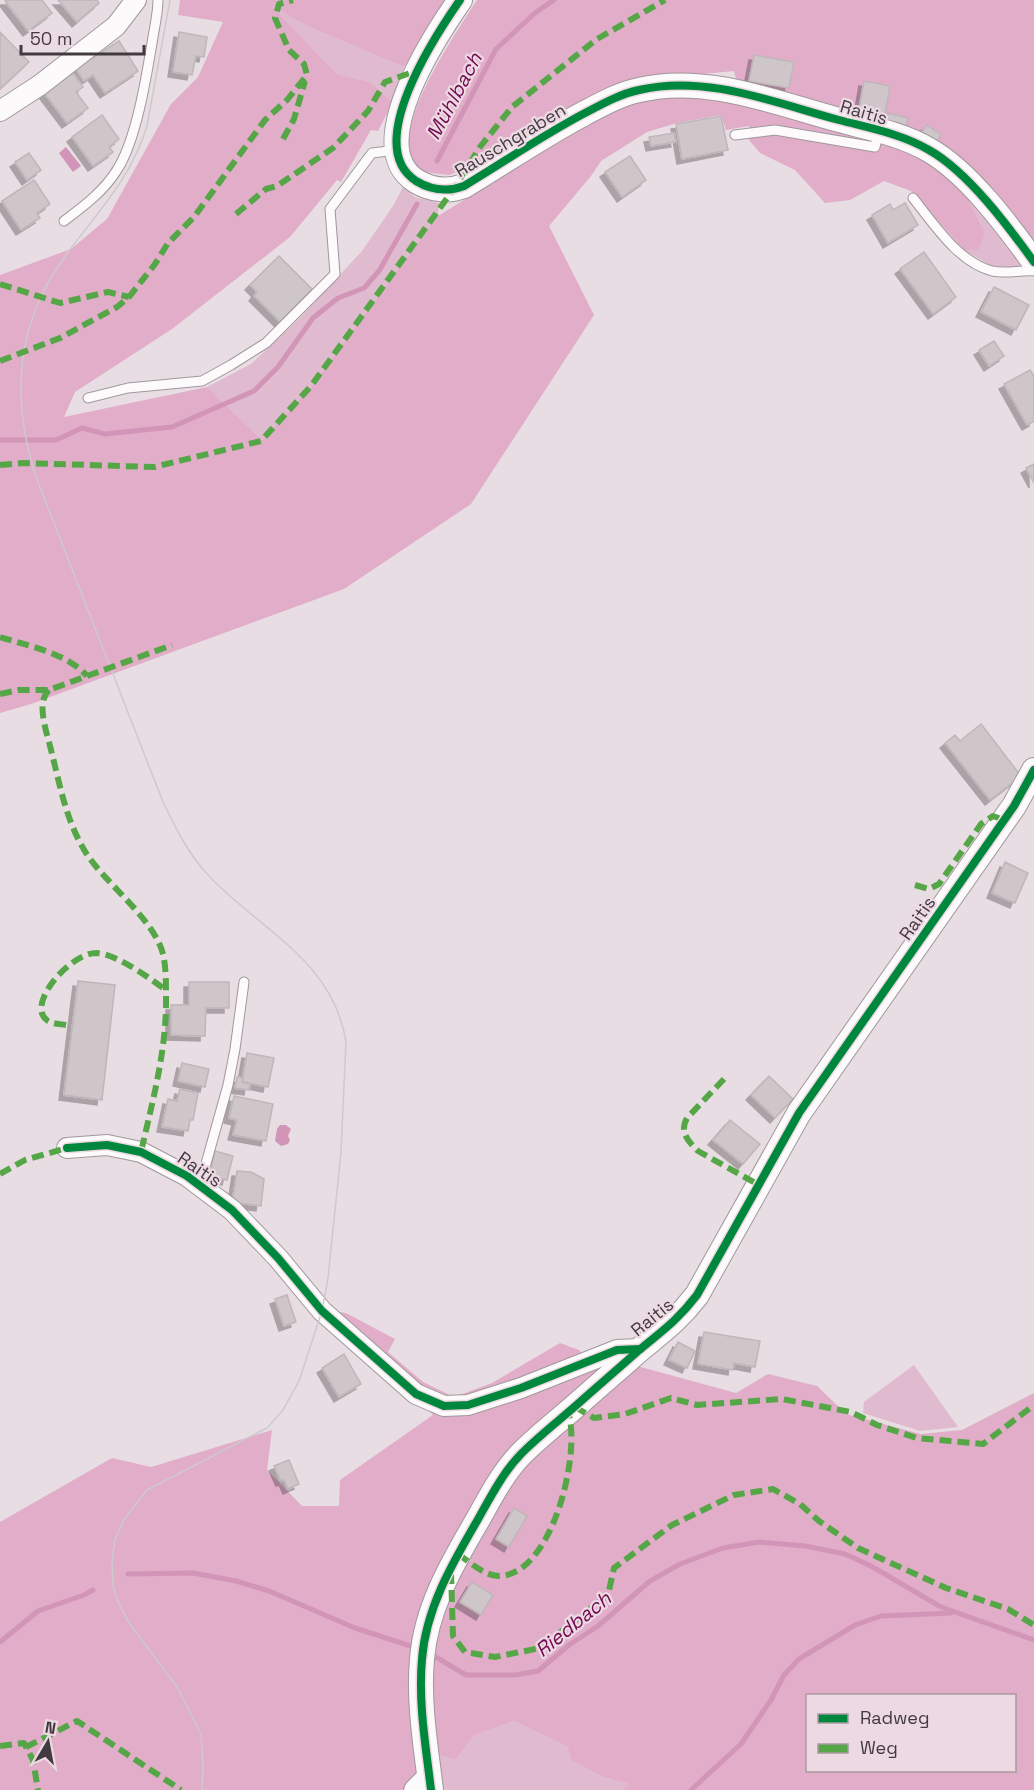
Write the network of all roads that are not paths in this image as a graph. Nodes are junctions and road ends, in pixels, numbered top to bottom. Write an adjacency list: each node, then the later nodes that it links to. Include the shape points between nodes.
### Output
1 (136, 0): 5 (street, via 116,26)
2 (158, 0): 10 (lane, via 149,58 125,156 108,183)
3 (460, 0): 8 (street, via 416,71 397,128)
4 (637, 90): 6 (street, Raitis, via 672,84 727,90); 8 (street, Rauschgraben, via 563,125 453,190 415,180 406,172)
5 (0, 111)
6 (879, 131): 7 (lane, via 874,147 775,130); 11 (street, Raitis, via 931,150 950,165)
7 (735, 135)
8 (397, 150): 13 (lane, via 372,153 330,209 335,274 266,343 202,381 128,388)
9 (913, 198): 12 (lane, via 952,244 973,262 994,271)
10 (64, 221)
11 (1034, 262)
12 (1034, 271)
13 (88, 398)
14 (1034, 770): 18 (street, Raitis, via 1014,806 799,1113 701,1290 679,1318)
15 (244, 981): 17 (lane, via 228,1085)
16 (67, 1148): 17 (street, Raitis, via 107,1145 141,1152)
17 (200, 1185): 18 (street, Raitis, via 232,1210 331,1318 416,1394 444,1406 468,1406 617,1350)
18 (640, 1349): 19 (street, via 522,1453 497,1487 454,1561 435,1603 423,1652)
19 (425, 1785)

